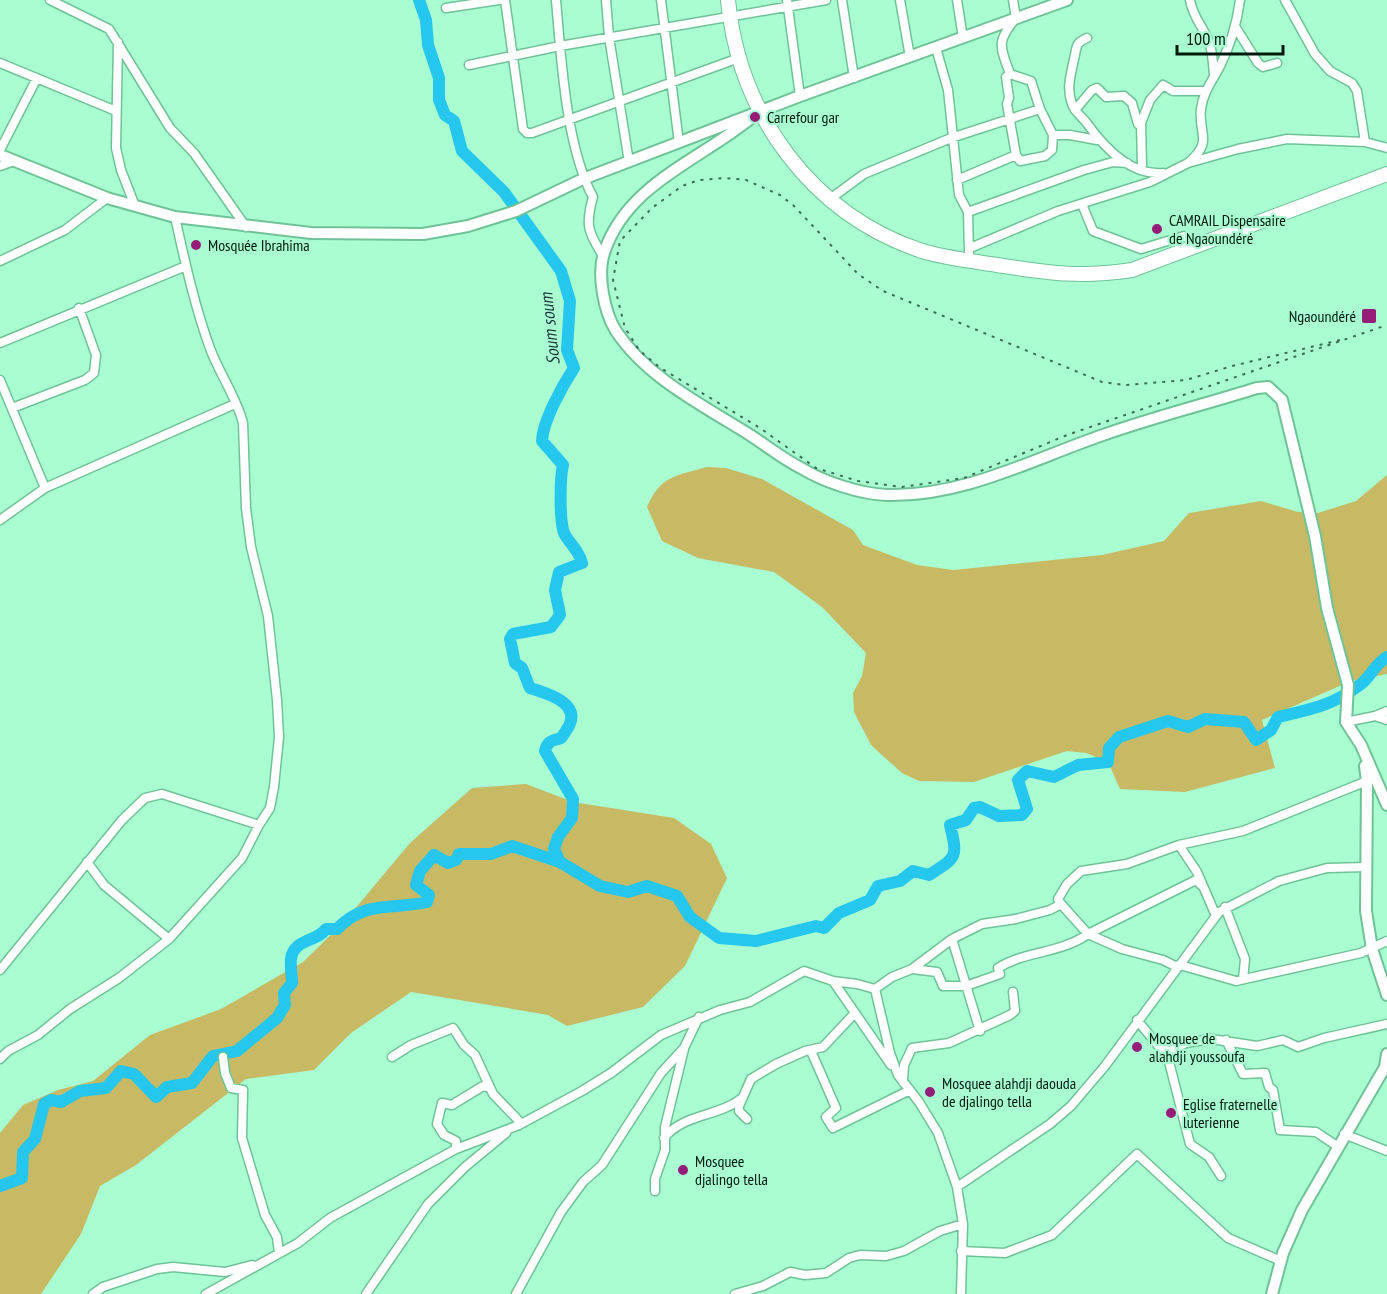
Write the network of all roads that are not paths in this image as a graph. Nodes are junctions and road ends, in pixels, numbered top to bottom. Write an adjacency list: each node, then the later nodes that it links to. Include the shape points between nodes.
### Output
1 (50, 0): 26 (street, via 99,22)
2 (498, 0): 18 (street)
3 (505, 0): 29 (street)
4 (556, 0): 27 (street)
5 (606, 0): 23 (street)
6 (661, 0): 21 (street)
7 (728, 0): 19 (main road)
8 (826, 0): 17 (street)
9 (842, 0): 38 (street)
10 (900, 0): 30 (street)
11 (957, 0): 24 (street)
12 (1013, 0): 20 (street)
13 (1067, 0): 20 (street)
14 (1190, 0): 36 (street, via 1195,22 1210,46)
15 (1240, 0): 22 (street)
16 (1285, 0): 53 (street, via 1315,54 1330,71 1352,82)
17 (787, 3): 19 (street); 41 (street)
18 (446, 8)
19 (730, 15): 21 (street); 31 (main road)
20 (1016, 18): 24 (street); 35 (street, via 1000,44)
21 (663, 27): 23 (street); 39 (street)
22 (1236, 28): 33 (street, via 1258,63 1263,67); 36 (street)
23 (609, 38): 27 (street); 42 (street)
24 (963, 38): 28 (street)
25 (1087, 38): 44 (street, via 1075,47 1068,80)
26 (118, 42): 45 (street); 75 (street, via 170,128 194,153)
27 (560, 46): 29 (street); 47 (street)
28 (936, 48): 30 (street); 51 (street, via 948,90)
29 (511, 57): 34 (street); 47 (street, via 523,129 532,133)
30 (910, 57): 38 (street)
31 (739, 58): 39 (street); 46 (main road)
32 (0, 63): 37 (street)
33 (1277, 63)
34 (469, 65)
35 (1010, 74): 43 (street, via 1031,81); 48 (street, via 1006,77)
36 (1214, 76): 40 (street)
37 (37, 78): 45 (street); 56 (street)
38 (854, 78): 41 (street)
39 (670, 83): 42 (street); 54 (street)
40 (1206, 91): 49 (street, via 1173,91 1163,85 1150,100); 60 (street, via 1201,110 1205,138 1202,148)
41 (800, 96): 46 (street)
42 (619, 100): 47 (street); 59 (street)
43 (1040, 109): 48 (street); 50 (street)
44 (1075, 110): 49 (street, via 1097,88 1107,98 1124,96 1132,103); 52 (street)
45 (116, 111): 72 (street, via 116,148)
46 (758, 113): 54 (street); 70 (main road, via 796,167); 78 (street, via 642,194 625,212)
47 (570, 118): 66 (street)
48 (1008, 118): 51 (street); 57 (street)
49 (1141, 123): 63 (street)
50 (1053, 135): 52 (street); 57 (street, via 1052,150 1046,156 1020,161)
51 (951, 138): 67 (street); 70 (street, via 864,174 834,196)
52 (1097, 140): 61 (street)
53 (1365, 142): 55 (street); 60 (street, via 1287,139)
54 (678, 143): 59 (street)
55 (1387, 148)
56 (0, 153): 58 (street)
57 (1016, 155): 67 (street)
58 (14, 161): 62 (street); 69 (street)
59 (629, 162): 66 (street)
60 (1188, 163): 64 (street)
61 (1130, 164): 63 (street); 68 (street); 73 (street, via 1105,164)
62 (0, 166)
63 (1140, 169): 64 (street, via 1152,174)
64 (1171, 172): 68 (street)
65 (1387, 174): 76 (main road)
66 (583, 179): 75 (street, via 520,209 468,226 415,235 311,233); 78 (street, via 593,197 587,217 589,235)
67 (957, 180): 73 (street)
68 (1150, 182): 71 (street)
69 (107, 198): 72 (street); 79 (street, via 65,230)
70 (832, 204): 77 (main road, via 922,251)
71 (1082, 204): 76 (street, via 1093,231 1141,249 1184,236 1191,238); 77 (street)
72 (135, 206): 74 (street)
73 (968, 212): 77 (street)
74 (175, 217): 75 (street); 80 (street)
75 (246, 226)
76 (1194, 246): 77 (main road, via 1132,270 1093,276 1058,275)
77 (968, 254)
78 (603, 256): 91 (street, via 602,291 615,329 637,357 692,399 802,470 885,495 959,487 1126,426 1268,387 1282,400 1315,536 1348,690)
79 (0, 261)
80 (186, 266): 81 (street); 84 (street, via 210,348)
81 (79, 308): 82 (street); 85 (street, via 96,355 94,373)
82 (0, 344)
83 (0, 380): 85 (street)
84 (235, 404): 86 (street); 95 (street, via 243,423 246,508 268,616 278,700 274,788 270,808)
85 (12, 408): 86 (street)
86 (45, 488): 87 (street)
87 (0, 520)
88 (1387, 711): 89 (street)
89 (1375, 716): 90 (street); 91 (street)
90 (1387, 720)
91 (1346, 722): 92 (street)
92 (1362, 745): 93 (street); 94 (street)
93 (1367, 781): 96 (street, via 1243,831); 98 (street)
94 (1385, 799)
95 (259, 825): 97 (street, via 177,797 150,795 122,820); 104 (street, via 242,858)
96 (1179, 845): 99 (street); 100 (street, via 1127,864 1081,872 1058,898)
97 (87, 862): 104 (street, via 104,885); 110 (street)
98 (1366, 867): 101 (street, via 1327,868 1279,881); 107 (street, via 1366,911)
99 (1201, 885): 102 (street); 103 (street, via 1196,880)
100 (1061, 904): 103 (street); 105 (street, via 1016,919 982,924)
101 (1225, 907): 102 (street); 111 (street, via 1245,959)
102 (1216, 916): 108 (street)
103 (1088, 934): 108 (street, via 1122,949); 113 (street, via 1065,948 1014,958 998,968 1000,974)
104 (169, 939): 129 (street)
105 (952, 939): 109 (street); 113 (street)
106 (1387, 941): 107 (street)
107 (1372, 949): 111 (street); 116 (street)
108 (1180, 965): 111 (street, via 1222,979); 119 (street)
109 (912, 969): 113 (street, via 937,972 943,986); 114 (street)
110 (0, 970)
111 (1244, 979)
112 (833, 981): 114 (street); 117 (street); 118 (street, via 804,971 750,1002)
113 (966, 986): 121 (street)
114 (875, 989): 130 (street, via 890,1053)
115 (1013, 992): 121 (street, via 1015,1011)
116 (1387, 995)
117 (854, 1014): 125 (street, via 828,1044); 130 (street)
118 (699, 1017): 123 (street); 135 (street, via 661,1035 611,1073)
119 (1137, 1020): 124 (street); 143 (street, via 1106,1066 1071,1106)
120 (1387, 1024): 122 (street, via 1298,1047 1283,1040 1257,1046)
121 (980, 1031): 130 (street, via 949,1043 913,1047)
122 (1226, 1040): 124 (street, via 1200,1040); 139 (street, via 1243,1074 1265,1073 1269,1087 1274,1090 1280,1130 1316,1132)
123 (684, 1048): 138 (street); 153 (street, via 661,1074 602,1165 566,1205)
124 (1166, 1050): 142 (street, via 1190,1144 1209,1156)
125 (811, 1051): 132 (street, via 836,1108 826,1117 833,1128); 133 (street, via 754,1077)
126 (1387, 1054): 137 (street, via 1385,1067)
127 (223, 1057): 147 (street, via 231,1088 243,1090 242,1138)
128 (392, 1057): 131 (street, via 453,1028 475,1055)
129 (0, 1059)
130 (901, 1079): 132 (street)
131 (488, 1087): 135 (street); 140 (street, via 483,1086 452,1105 442,1103 437,1124 444,1135 456,1140)
132 (910, 1090): 143 (street, via 938,1133)
133 (743, 1097): 134 (street, via 740,1111); 138 (street, via 685,1121)
134 (747, 1119)
135 (519, 1125): 136 (street)
136 (509, 1130): 140 (street); 152 (street, via 428,1204)
137 (1344, 1134): 139 (street); 141 (street)
138 (664, 1138): 144 (street)
139 (1337, 1146): 148 (street, via 1302,1210)
140 (456, 1149): 147 (street, via 330,1218)
141 (1387, 1151)
142 (1221, 1176)
143 (957, 1187): 145 (street)
144 (656, 1191)
145 (963, 1224): 146 (street); 154 (street, via 940,1231 904,1251 849,1258 826,1273 790,1272)
146 (961, 1251): 148 (street, via 1005,1253 1052,1235 1137,1154 1228,1238); 155 (street)
147 (279, 1253): 149 (street)
148 (1281, 1261): 156 (street)
149 (259, 1265): 150 (street, via 225,1272 157,1269); 151 (street)
150 (93, 1294)
151 (206, 1294)
152 (366, 1294)
153 (516, 1294)
154 (735, 1294)
155 (961, 1294)
156 (1272, 1294)

